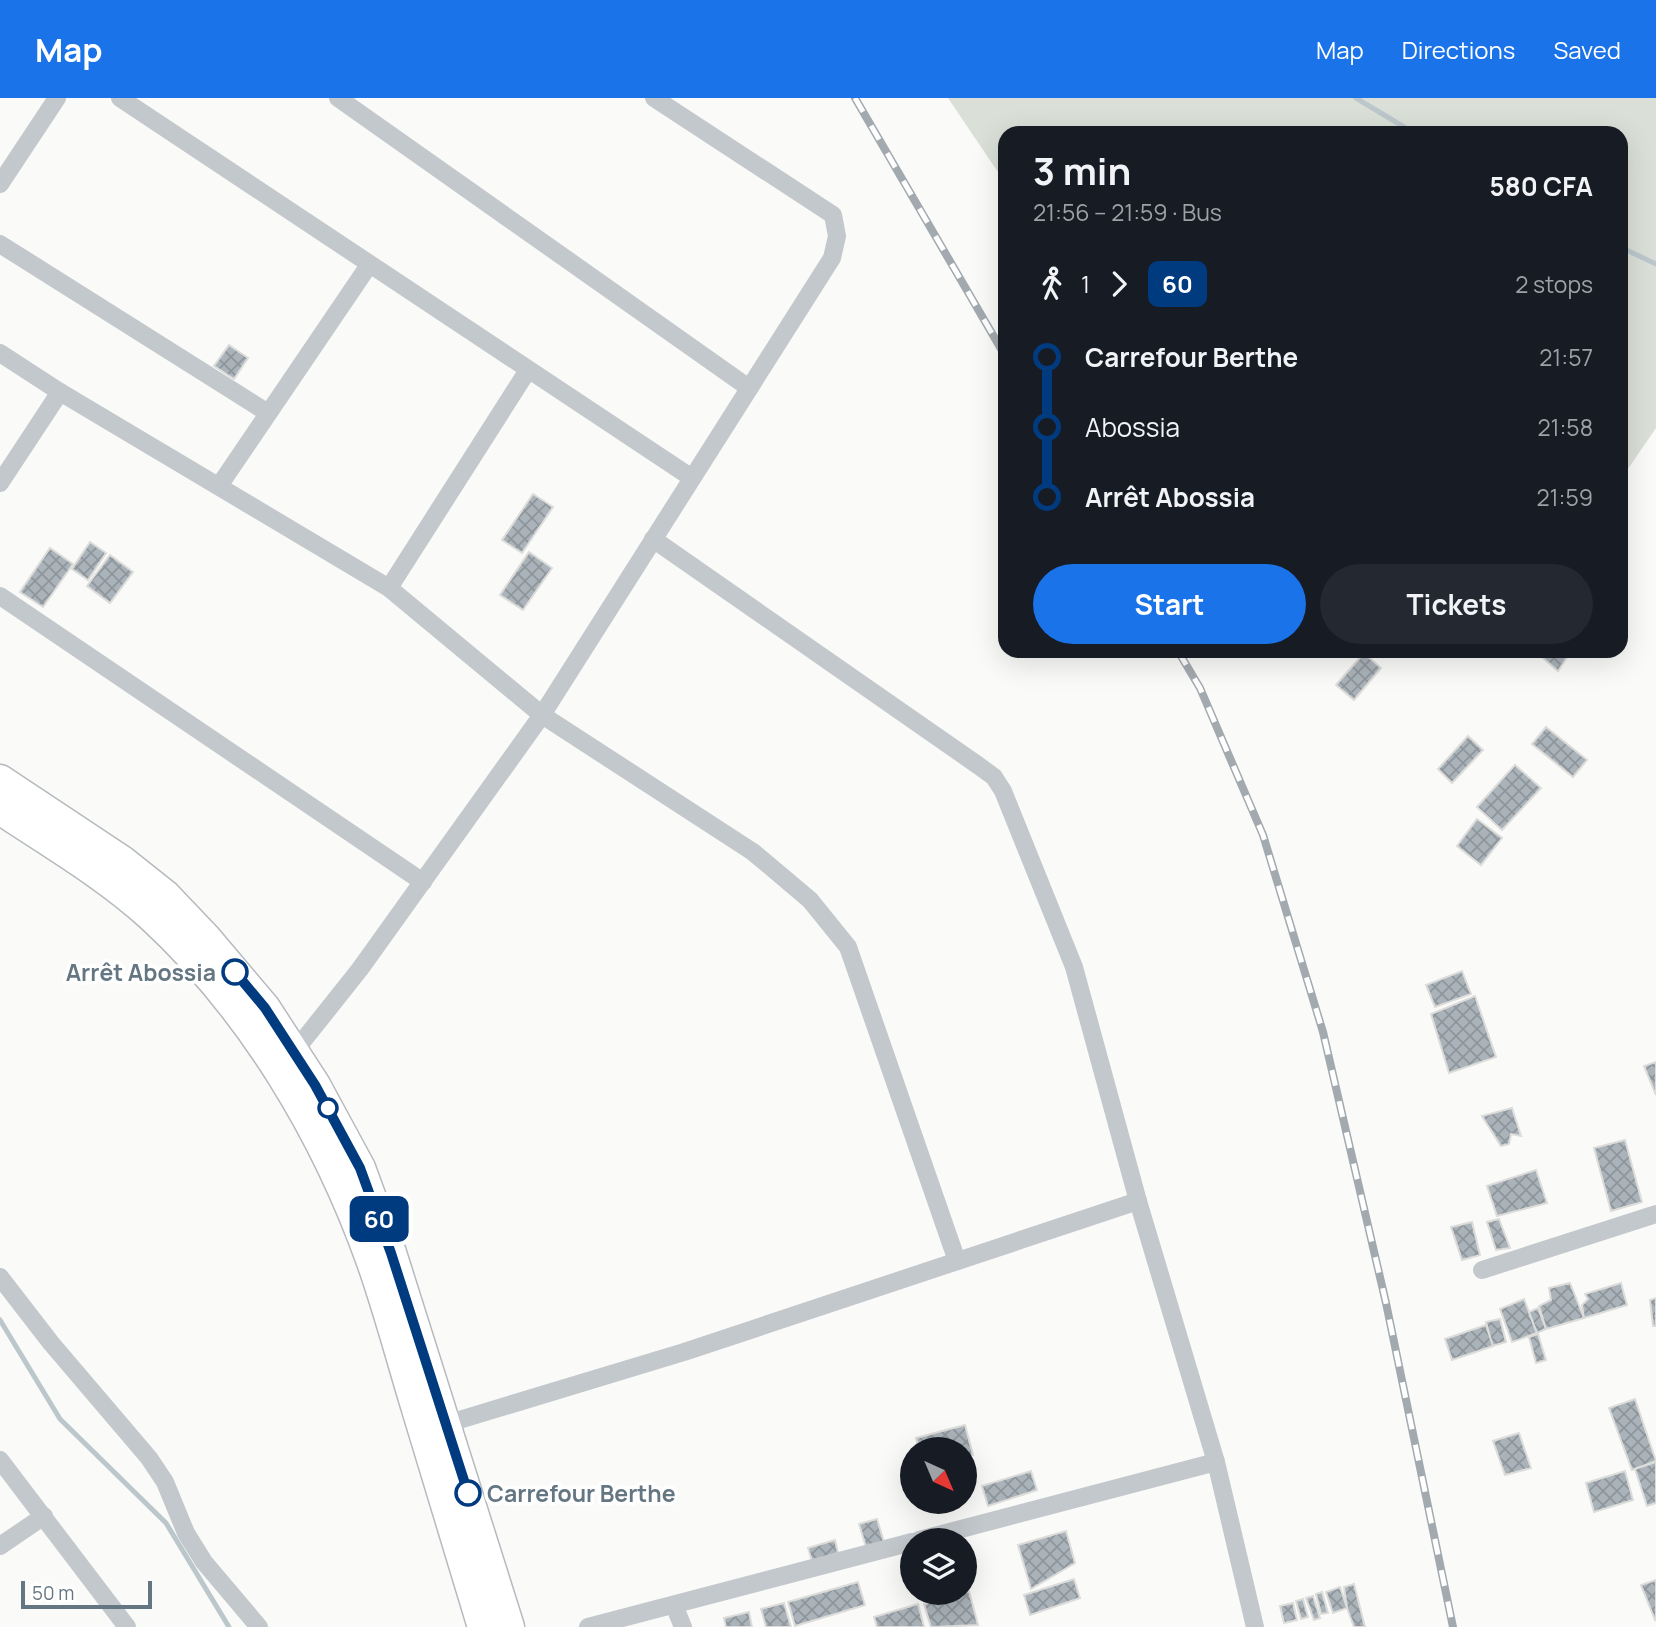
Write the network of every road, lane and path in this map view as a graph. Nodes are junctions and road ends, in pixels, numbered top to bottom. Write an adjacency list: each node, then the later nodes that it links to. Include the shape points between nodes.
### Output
1 (57, 98): 5 (street)
2 (120, 98): 7 (street)
3 (338, 98): 10 (street)
4 (654, 98): 10 (street, via 833,215 837,236 832,258)
5 (0, 184)
6 (0, 244): 12 (street)
7 (369, 265): 9 (street); 12 (street)
8 (0, 353): 11 (street)
9 (528, 370): 13 (street); 17 (street)
10 (749, 388): 13 (street)
11 (60, 391): 14 (street); 15 (street)
12 (268, 413): 15 (street)
13 (692, 478): 16 (street)
14 (0, 482)
15 (219, 486): 17 (street)
16 (653, 539): 19 (street); 24 (street, via 994,778 1074,967)
17 (389, 588): 19 (street)
18 (0, 596): 22 (street)
19 (542, 715): 22 (street); 26 (street, via 753,852 810,900 848,947)
20 (0, 780): 23 (main road, via 122,860 166,896 265,1008)
21 (0, 809): 39 (main road, via 109,881 151,916 248,1023 301,1108 338,1178 372,1262)
22 (423, 882): 23 (street)
23 (294, 1052): 29 (main road, via 360,1168)
24 (1138, 1201): 26 (street); 31 (street)
25 (1656, 1214): 27 (street)
26 (957, 1261): 29 (street, via 684,1352)
27 (1482, 1270)
28 (0, 1277): 38 (street, via 149,1458 204,1562)
29 (446, 1424): 40 (main road)
30 (0, 1460): 32 (street)
31 (1216, 1462): 33 (street); 43 (street)
32 (44, 1516): 35 (street); 37 (street)
33 (965, 1528)
34 (900, 1545): 36 (street)
35 (0, 1546)
36 (674, 1605): 41 (street); 42 (street)
37 (127, 1627)
38 (259, 1627)
39 (483, 1627)
40 (509, 1627)
41 (588, 1627)
42 (683, 1627)
43 (1255, 1627)

